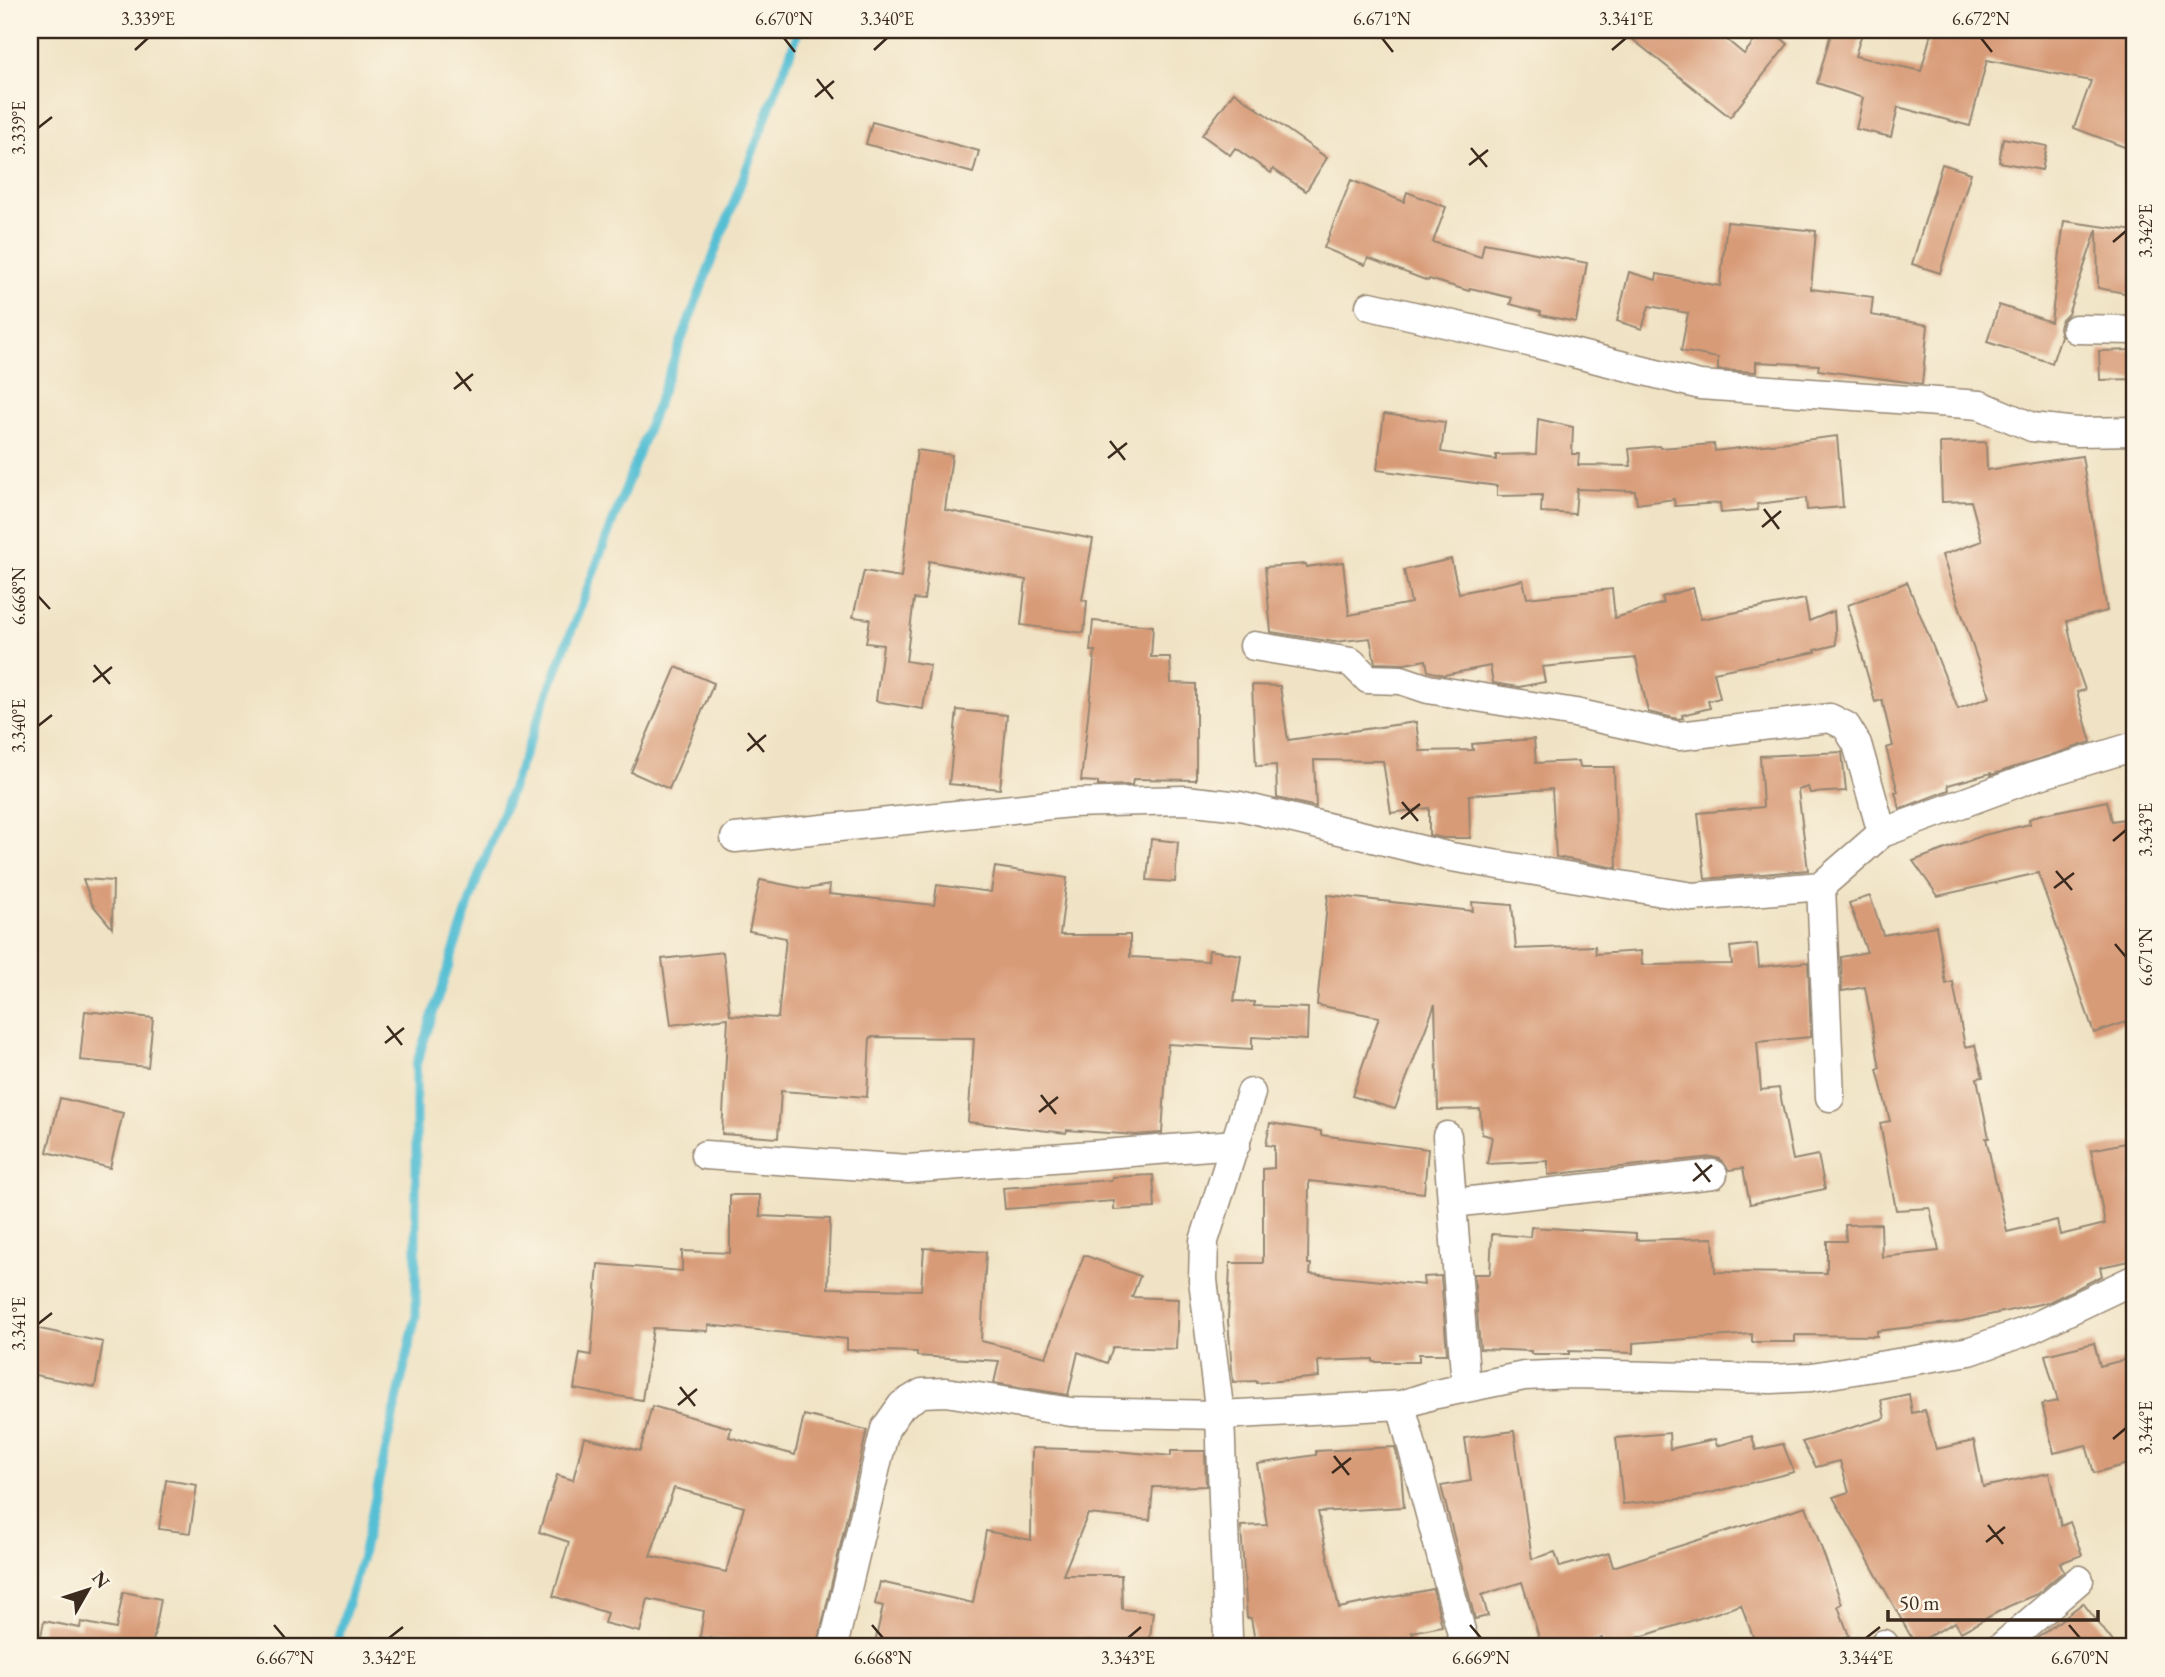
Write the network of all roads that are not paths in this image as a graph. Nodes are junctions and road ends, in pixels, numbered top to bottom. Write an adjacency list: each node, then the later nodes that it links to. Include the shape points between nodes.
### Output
1 (1370, 306): 4 (street, via 1700,385 1980,405 2032,427)
2 (2076, 329): 3 (street)
3 (2135, 330)
4 (2135, 431)
5 (1254, 646): 7 (street, via 1351,662 1368,679 1401,680 1679,736 1829,718 1846,726 1857,744)
6 (2135, 746): 7 (street, via 2033,777)
7 (1882, 833): 9 (street)
8 (735, 838): 9 (street, via 1070,803 1185,800 1240,806 1451,857 1693,897)
9 (1821, 886): 11 (street)
10 (1251, 1093): 13 (street)
11 (1830, 1097)
12 (1447, 1136): 16 (street)
13 (1236, 1144): 14 (street, via 908,1170); 20 (street, via 1203,1241 1203,1280)
14 (705, 1155)
15 (1713, 1174): 16 (street)
16 (1453, 1203): 18 (street)
17 (2135, 1279): 18 (street, via 2024,1332 1970,1351 1812,1377 1574,1374 1524,1376)
18 (1466, 1387): 19 (street)
19 (1401, 1405): 20 (street); 22 (street)
20 (1220, 1415): 23 (street, via 1070,1412 946,1392 922,1393 902,1405 885,1429); 24 (street)
21 (2079, 1580): 25 (street)
22 (1464, 1642)
23 (833, 1647)
24 (1225, 1647)
25 (2001, 1647)

